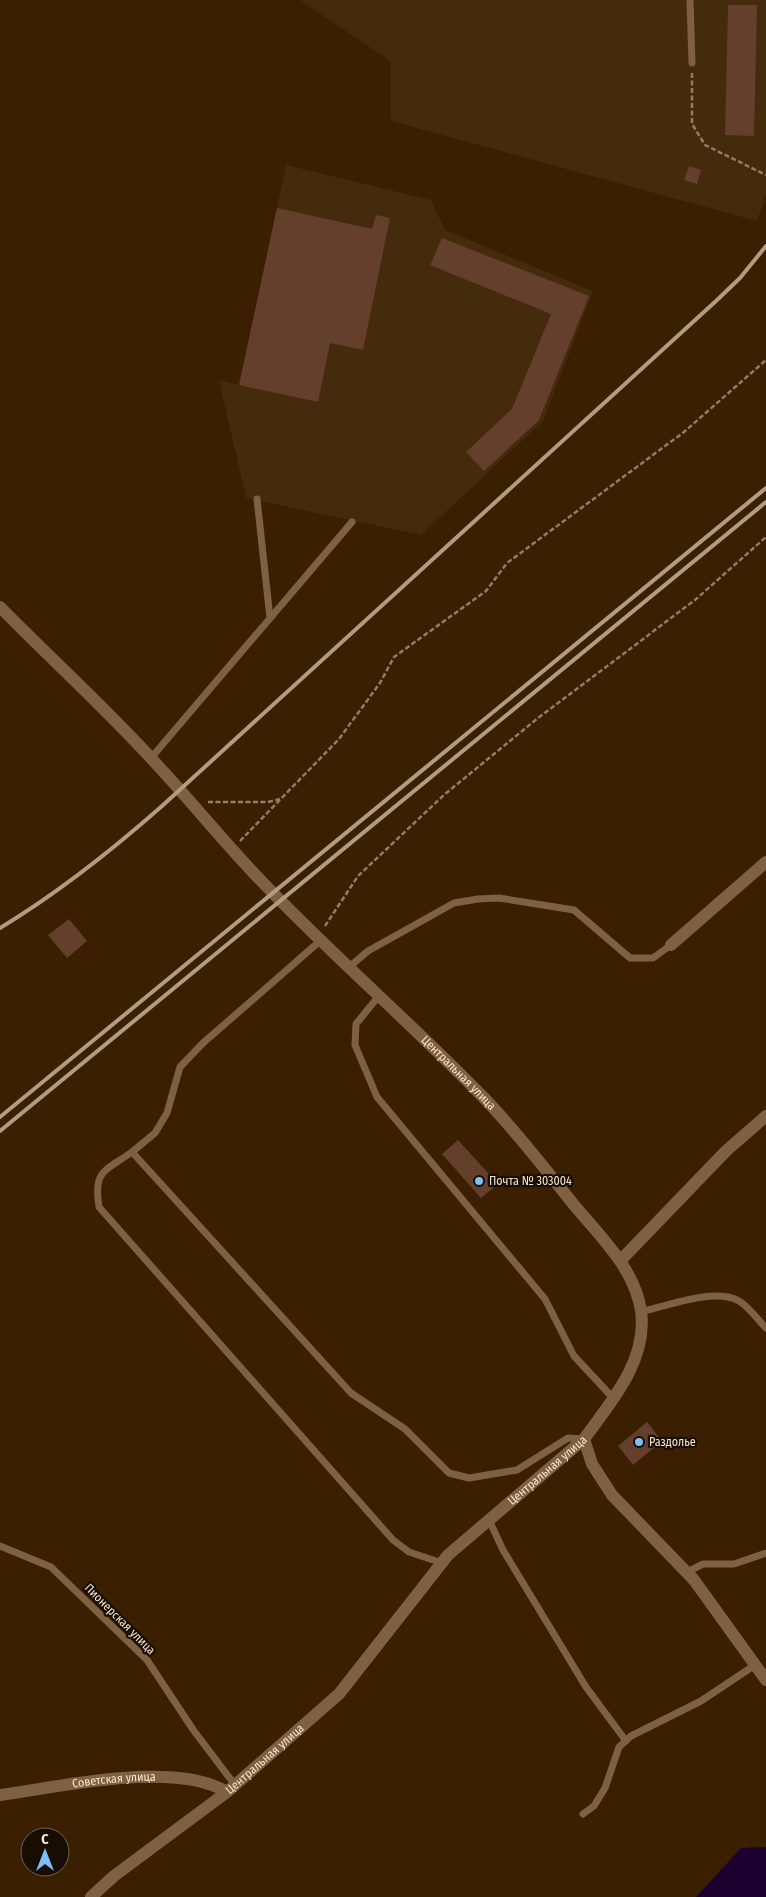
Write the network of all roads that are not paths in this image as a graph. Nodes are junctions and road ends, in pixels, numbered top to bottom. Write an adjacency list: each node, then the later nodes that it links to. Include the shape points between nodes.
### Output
1 (690, 0): 2 (lane)
2 (692, 63)
3 (257, 500): 6 (lane)
4 (352, 522): 6 (lane)
5 (0, 607): 7 (street, Центральная улица)
6 (270, 618): 7 (lane)
7 (151, 758): 9 (street, Центральная улица, via 231,850)
8 (766, 862): 10 (street)
9 (318, 939): 11 (street, Центральная улица); 14 (lane, via 202,1043 180,1067 167,1113 155,1133)
10 (671, 944): 11 (lane, via 653,958 630,958 574,910 499,898 478,899 454,903 368,950)
11 (348, 968): 12 (street, Центральная улица)
12 (378, 997): 15 (street, Центральная улица, via 485,1099); 18 (lane, via 356,1024 355,1045 376,1097 545,1299 574,1356)
13 (766, 1116): 15 (street, via 726,1150)
14 (132, 1152): 19 (lane, via 351,1394 405,1429 449,1474 469,1478 516,1470 568,1438); 23 (lane, via 100,1175 96,1187 99,1207 393,1540 409,1552)
15 (620, 1261): 16 (street, Центральная улица, via 635,1287)
16 (641, 1312): 17 (lane, via 705,1296 730,1297 740,1301); 18 (street, Центральная улица, via 641,1337 634,1362)
17 (766, 1328)
18 (614, 1399): 19 (street, Центральная улица)
19 (584, 1439): 20 (street, Центральная улица); 24 (street, via 592,1464 612,1495)
20 (489, 1520): 23 (street, Центральная улица); 27 (lane, via 503,1550 586,1687)
21 (0, 1546): 28 (lane, Пионерская улица, via 50,1567 147,1660)
22 (766, 1553): 24 (lane, via 734,1564 703,1564)
23 (442, 1563): 28 (street, Центральная улица, via 339,1694)
24 (687, 1572): 25 (street)
25 (755, 1665): 26 (street); 27 (lane, via 701,1701)
26 (766, 1680)
27 (626, 1741): 30 (lane, via 619,1747 605,1788 594,1806)
28 (231, 1788): 29 (street, Советская улица, via 191,1780 124,1777); 31 (street, Центральная улица)
29 (0, 1795)
30 (583, 1814)
31 (91, 1897)

